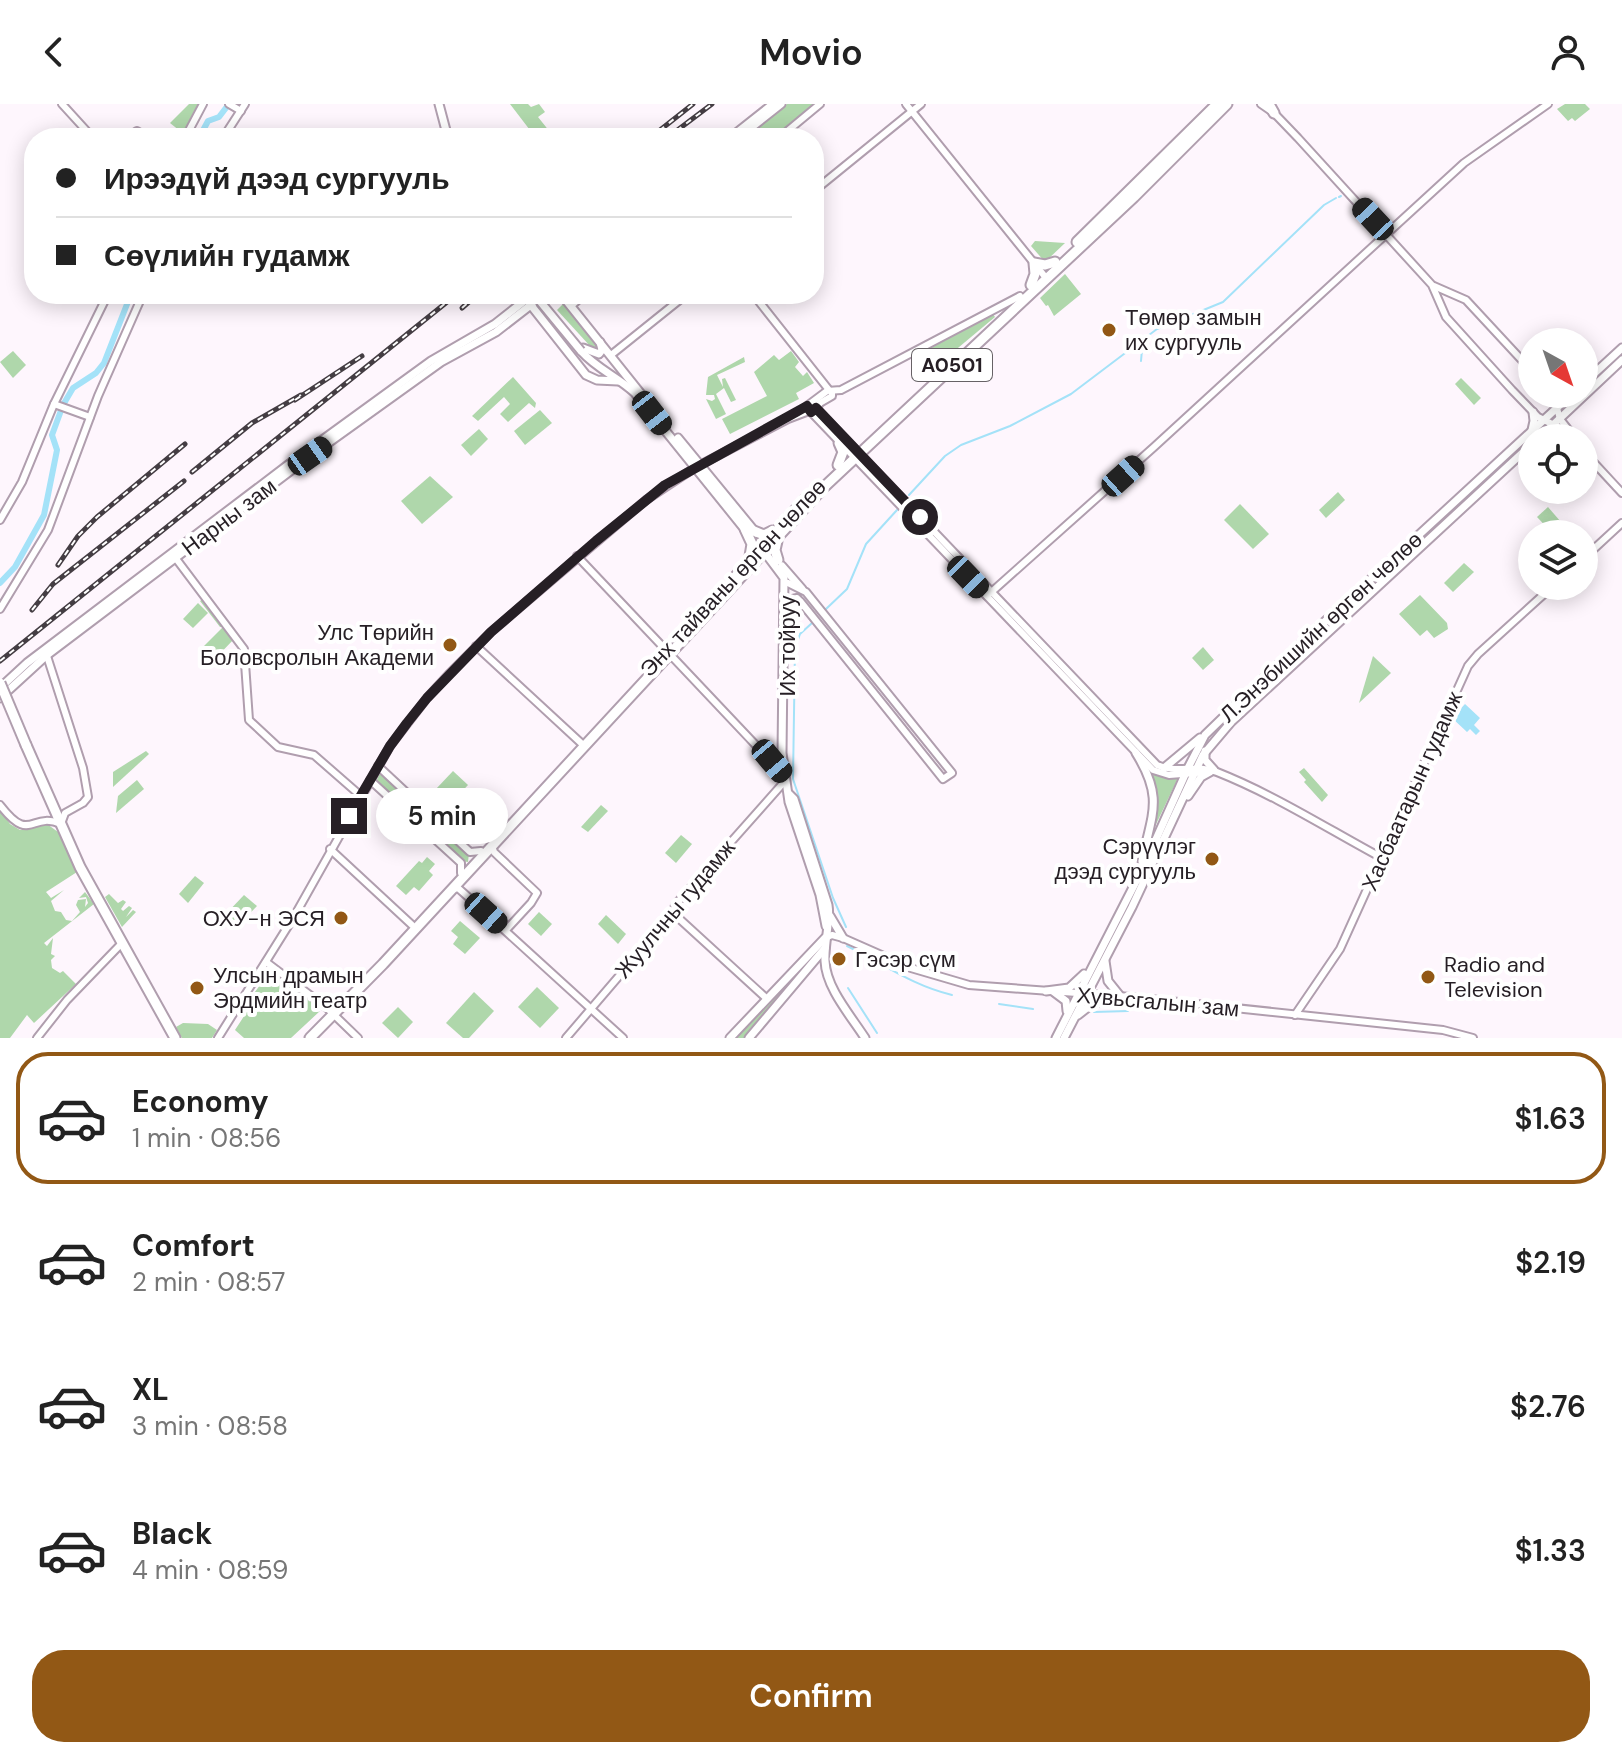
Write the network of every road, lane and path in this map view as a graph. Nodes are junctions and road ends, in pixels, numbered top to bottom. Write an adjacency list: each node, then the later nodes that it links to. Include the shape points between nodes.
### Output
1 (62, 104): 17 (main road)
2 (203, 104): 18 (main road)
3 (229, 104): 14 (main road)
4 (437, 104): 20 (main road)
5 (773, 104): 21 (main road)
6 (781, 104): 22 (main road)
7 (820, 104): 23 (main road)
8 (906, 104): 16 (main road)
9 (921, 104): 16 (main road)
10 (1227, 104): 28 (highway, Энх тайваны өргөн чөлөө / A0501, via 1134,197)
11 (1261, 104): 15 (main road)
12 (1548, 104): 25 (main road, via 1473,155)
13 (1215, 105): 26 (highway, Энх тайваны өргөн чөлөө / A0501)
14 (241, 108): 19 (main road)
15 (1272, 108): 25 (main road)
16 (912, 111): 24 (main road); 27 (main road)
17 (84, 128)
18 (190, 128)
19 (229, 128)
20 (443, 128)
21 (743, 128)
22 (751, 128)
23 (791, 128)
24 (824, 183)
25 (1386, 233): 30 (main road); 92 (main road)
26 (1055, 262): 27 (highway); 28 (highway, Энх тайваны өргөн чөлөө / A0501)
27 (1034, 263): 28 (main road); 29 (highway)
28 (1044, 276): 29 (highway, Энх тайваны өргөн чөлөө / A0501); 68 (highway, Энх тайваны өргөн чөлөө / A0501)
29 (1031, 285): 31 (highway, Энх тайваны өргөн чөлөө / A0501)
30 (1432, 285): 46 (main road, via 1466,300); 59 (main road, via 1446,317)
31 (1020, 296): 53 (main road); 68 (highway, Энх тайваны өргөн чөлөө / A0501)
32 (103, 304): 56 (main road)
33 (139, 304): 60 (main road)
34 (523, 304): 52 (main road, Нарны зам)
35 (526, 304): 54 (main road, Нарны зам, via 496,332)
36 (538, 304): 49 (main road)
37 (540, 304): 44 (main road, bridge)
38 (573, 304): 41 (main road)
39 (675, 304): 45 (main road)
40 (761, 304): 53 (main road)
41 (571, 306): 42 (main road)
42 (599, 340): 44 (main road, via 599,354); 45 (main road)
43 (1622, 348): 50 (main road)
44 (582, 349): 47 (main road); 51 (main road)
45 (611, 355): 55 (main road)
46 (1518, 356)
47 (588, 359): 49 (main road, via 590,372); 51 (main road)
48 (1622, 360): 62 (main road)
49 (577, 364): 51 (main road, via 590,379)
50 (1598, 370)
51 (623, 380): 55 (main road); 72 (main road)
52 (397, 386): 54 (main road, via 402,386); 73 (main road, Нарны зам)
53 (830, 391): 58 (main road, via 832,396)
54 (392, 397): 74 (main road, Нарны зам)
55 (646, 399): 72 (main road)
56 (54, 404): 60 (main road); 78 (main road)
57 (1557, 408): 61 (main road, Л.Энэбишийн өргөн чөлөө); 62 (main road)
58 (811, 409): 66 (main road); 68 (main road); 72 (main road)
59 (1533, 412): 61 (main road); 63 (main road)
60 (90, 417): 95 (main road, via 48,530)
61 (1544, 420): 62 (main road); 64 (main road, Л.Энэбишийн өргөн чөлөө)
62 (1557, 422): 65 (main road)
63 (1533, 424)
64 (1539, 424)
65 (1555, 424)
66 (839, 443): 68 (main road); 70 (highway, via 843,452)
67 (1518, 443): 76 (main road, Л.Энэбишийн өргөн чөлөө)
68 (857, 456): 70 (highway, Энх тайваны өргөн чөлөө / A0501); 82 (highway, Энх тайваны өргөн чөлөө / A0501); 92 (main road)
69 (1518, 457): 77 (main road, Л.Энэбишийн өргөн чөлөө)
70 (838, 465): 79 (highway, Энх тайваны өргөн чөлөө / A0501)
71 (1598, 465): 75 (main road)
72 (698, 466): 81 (main road, Их тойруу); 86 (main road, via 665,485)
73 (280, 472): 74 (main road); 85 (main road, Нарны зам)
74 (274, 483): 85 (main road, Нарны зам)
75 (1622, 491)
76 (1456, 501): 77 (main road); 100 (main road, Л.Энэбишийн өргөн чөлөө)
77 (1461, 509): 103 (main road, Л.Энэбишийн өргөн чөлөө)
78 (0, 520)
79 (781, 524): 81 (highway, via 764,535); 84 (highway, Энх тайваны өргөн чөлөө / A0501)
80 (1622, 524): 83 (main road)
81 (750, 530): 84 (main road, Их тойруу); 87 (highway)
82 (778, 538): 84 (highway, Энх тайваны өргөн чөлөө / A0501); 88 (highway)
83 (1598, 545)
84 (764, 547): 87 (highway, Энх тайваны өргөн чөлөө / A0501); 88 (main road, Их тойруу); 89 (highway, Энх тайваны өргөн чөлөө / A0501)
85 (174, 556): 101 (main road, Нарны зам); 118 (main road, via 240,641 249,720 278,747 314,755)
86 (577, 556): 99 (main road); 102 (main road)
87 (748, 560): 102 (highway, Энх тайваны өргөн чөлөө / A0501)
88 (777, 563): 89 (highway, via 760,561); 90 (main road, Их тойруу); 91 (main road); 110 (main road, Их тойруу, via 784,591)
89 (739, 579): 102 (highway, Энх тайваны өргөн чөлөө / A0501)
90 (788, 583): 91 (main road); 93 (main road, Их тойруу)
91 (802, 589): 96 (main road)
92 (989, 594): 98 (main road)
93 (788, 600): 97 (main road, via 798,599); 110 (main road, Их тойруу)
94 (1538, 600): 125 (main road, Хасбаатарын гудамж, via 1468,666)
95 (0, 609)
96 (822, 613): 97 (main road); 97 (main road, via 952,773 943,779)
97 (814, 620)
98 (1029, 636): 109 (main road); 112 (main road)
99 (476, 646): 107 (main road); 111 (main road, via 427,698)
100 (1293, 651): 103 (main road); 106 (main road, Л.Энэбишийн өргөн чөлөө)
101 (46, 652): 104 (main road, Нарны зам); 105 (main road, Нарны зам); 122 (main road, via 88,791 85,801)
102 (668, 652): 107 (highway, Энх тайваны өргөн чөлөө / A0501); 115 (main road)
103 (1300, 658): 106 (main road, Л.Энэбишийн өргөн чөлөө)
104 (0, 686): 121 (highway, bridge)
105 (0, 698)
106 (1209, 735): 108 (main road, Л.Энэбишийн өргөн чөлөө); 112 (main road); 113 (main road, Л.Энэбишийн өргөн чөлөө)
107 (584, 744): 126 (highway, Энх тайваны өргөн чөлөө / A0501); 129 (highway, Энх тайваны өргөн чөлөө / A0501)
108 (1205, 751): 113 (main road, Л.Энэбишийн өргөн чөлөө); 114 (main road)
109 (1136, 753): 113 (main road, via 1156,772); 133 (main road, via 1155,793)
110 (784, 757): 115 (main road, Их тойруу)
111 (378, 766): 116 (main road); 129 (main road, via 470,852)
112 (1164, 768): 113 (main road)
113 (1191, 771): 114 (main road); 119 (main road, Л.Энэбишийн өргөн чөлөө); 131 (main road, Л.Энэбишийн өргөн чөлөө)
114 (1215, 772): 119 (main road, via 1201,777); 128 (main road)
115 (785, 778): 117 (main road, Их тойруу); 135 (main road, Жуулчны гудамж)
116 (370, 780): 118 (main road); 132 (main road, via 461,863)
117 (789, 794): 136 (main road, Их тойруу); 138 (main road, Их тойруу)
118 (361, 796): 127 (main road)
119 (1183, 800): 131 (main road, Л.Энэбишийн өргөн чөлөө)
120 (0, 805): 123 (main road, via 18,825)
121 (53, 807): 122 (main road); 123 (main road); 124 (highway)
122 (70, 810): 124 (main road)
123 (45, 821): 124 (main road)
124 (61, 824): 143 (highway)
125 (1389, 841): 128 (main road); 130 (main road, Хасбаатарын гудамж)
126 (492, 845): 134 (highway, Энх тайваны өргөн чөлөө / A0501); 140 (main road, via 537,893)
127 (330, 849): 137 (main road); 147 (main road)
128 (1368, 850): 130 (main road)
129 (481, 851): 132 (highway, Энх тайваны өргөн чөлөө / A0501)
130 (1382, 858): 158 (main road, Хасбаатарын гудамж, via 1340,949)
131 (1147, 866): 133 (main road, Л.Энэбишийн өргөн чөлөө); 139 (main road, Л.Энэбишийн өргөн чөлөө)
132 (461, 873): 137 (highway, Энх тайваны өргөн чөлөө / A0501)
133 (1140, 874): 139 (main road, Л.Энэбишийн өргөн чөлөө)
134 (453, 889): 140 (main road, via 460,889); 157 (highway, Энх тайваны өргөн чөлөө / A0501)
135 (673, 913): 155 (main road); 156 (main road, Жуулчны гудамж)
136 (830, 916): 138 (main road, Их тойруу); 142 (main road)
137 (412, 925): 157 (highway, Энх тайваны өргөн чөлөө / A0501)
138 (826, 926): 141 (main road, Их тойруу); 145 (main road)
139 (1116, 928): 146 (main road, Л.Энэбишийн өргөн чөлөө); 148 (main road, Л.Энэбишийн өргөн чөлөө)
140 (506, 930): 156 (main road)
141 (825, 938): 142 (main road); 144 (main road, Их тойруу); 145 (main road)
142 (847, 940): 144 (main road); 152 (main road, Хувьсгалын зам, via 944,980)
143 (122, 943): 161 (main road); 162 (highway)
144 (825, 948): 150 (main road); 151 (main road)
145 (812, 951): 149 (main road)
146 (1105, 959): 153 (main road, Л.Энэбишийн өргөн чөлөө); 154 (main road, via 1108,981)
147 (266, 962): 157 (main road); 163 (main road)
148 (1094, 964): 152 (main road, via 1069,988); 153 (main road, Л.Энэбишийн өргөн чөлөө)
149 (797, 965): 150 (main road, via 804,966); 155 (main road)
150 (804, 972): 151 (main road, via 816,969); 170 (main road)
151 (828, 978): 171 (main road)
152 (1050, 992): 153 (main road, Хувьсгалын зам); 159 (main road, via 1066,1002)
153 (1081, 995): 154 (main road, Хувьсгалын зам); 159 (main road, Л.Энэбишийн өргөн чөлөө)
154 (1120, 996): 158 (main road, Хувьсгалын зам); 159 (main road)
155 (766, 998): 160 (main road)
156 (591, 1009): 167 (main road, Жуулчны гудамж); 168 (main road)
157 (332, 1014): 164 (highway, Энх тайваны өргөн чөлөө / A0501); 165 (highway, Энх тайваны өргөн чөлөө / A0501); 166 (main road)
158 (1295, 1015): 174 (main road, Хувьсгалын зам, via 1435,1029)
159 (1069, 1018): 172 (main road, Л.Энэбишийн өргөн чөлөө); 173 (main road, Л.Энэбишийн өргөн чөлөө)
160 (738, 1029): 169 (main road); 170 (main road)
161 (37, 1038)
162 (175, 1038)
163 (218, 1038)
164 (304, 1038)
165 (310, 1038)
166 (358, 1038)
167 (566, 1038)
168 (623, 1038)
169 (730, 1038)
170 (748, 1038)
171 (865, 1038)
172 (1056, 1038)
173 (1064, 1038)
174 (1473, 1038)

